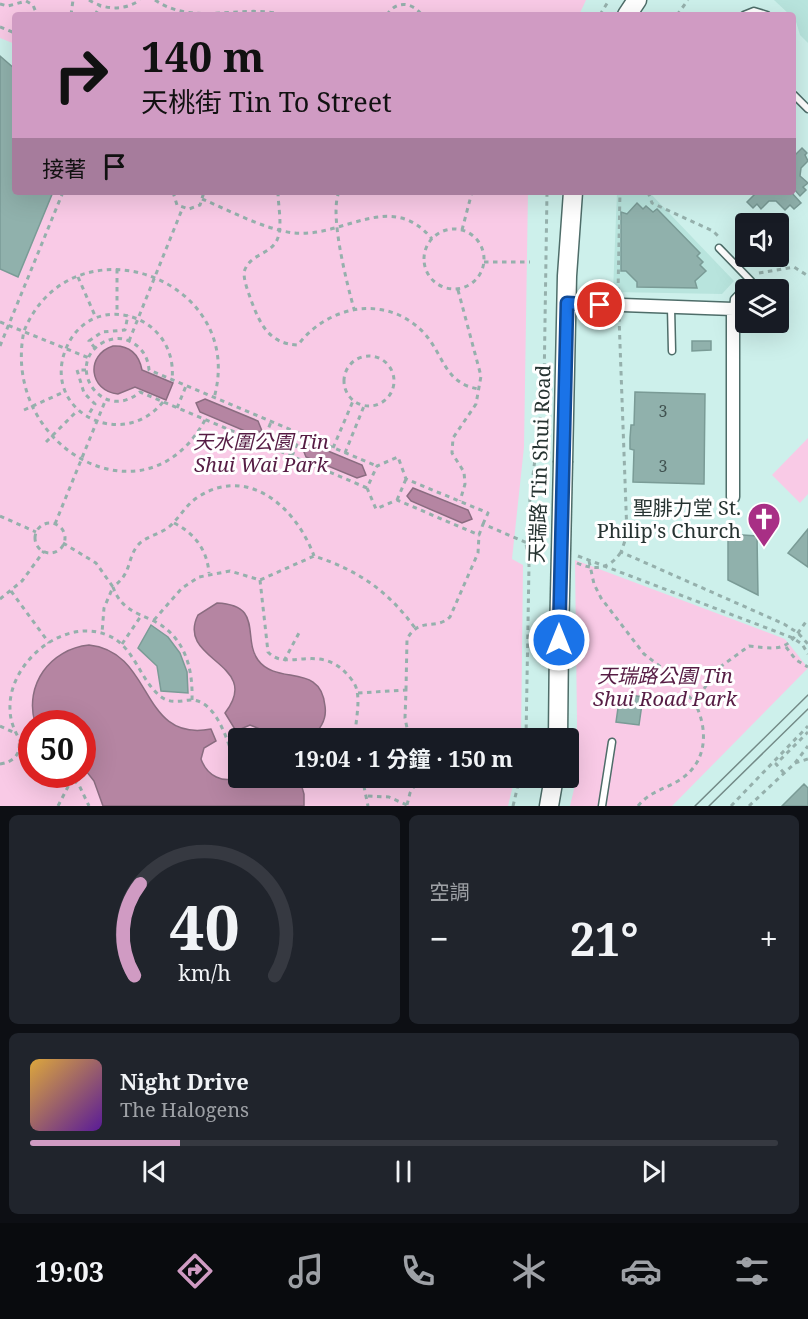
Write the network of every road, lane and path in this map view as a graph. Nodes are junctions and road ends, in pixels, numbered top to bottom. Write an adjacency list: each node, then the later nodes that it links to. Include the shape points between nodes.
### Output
1 (89, 0): 7 (path)
2 (140, 0): 7 (path, via 124,8)
3 (155, 0): 8 (path)
4 (170, 0): 8 (path)
5 (404, 2): 14 (path); 15 (path)
6 (0, 4): 9 (path, via 26,1)
7 (100, 6): 10 (path)
8 (168, 8): 11 (path)
9 (36, 12)
10 (97, 12)
11 (184, 12)
12 (238, 12): 13 (path)
13 (266, 12)
14 (390, 12)
15 (420, 12)
16 (796, 97): 17 (lane)
17 (808, 110)
18 (62, 195): 50 (path)
19 (174, 195): 28 (path, via 177,205)
20 (203, 195): 27 (path)
21 (278, 195): 30 (path)
22 (338, 195): 29 (path, via 335,205)
23 (471, 195): 31 (path)
24 (548, 195): 101 (path, via 544,387 528,515 536,535)
25 (573, 195): 40 (main road, 天瑞路 Tin Shui Road)
26 (620, 195): 41 (path)
27 (202, 199): 28 (path, via 200,205); 30 (path)
28 (183, 207): 37 (path)
29 (338, 228): 30 (path, via 309,233); 32 (path, via 374,216 392,215 410,220); 43 (path)
30 (279, 230): 43 (path, via 272,246 250,260 244,272 267,333 281,343 298,345 325,319)
31 (462, 230): 32 (path, via 443,231); 34 (path, via 479,242)
32 (432, 239): 39 (path, via 424,252 426,272 439,286)
33 (718, 248): 44 (lane, via 751,281 734,300)
34 (484, 262): 35 (path); 39 (path, via 476,280)
35 (530, 262)
36 (117, 269): 37 (path); 38 (path); 45 (path)
37 (155, 276): 48 (path); 64 (path, via 188,298 210,331 219,370)
38 (78, 277): 47 (path); 51 (path, via 45,299)
39 (458, 290): 62 (path, via 481,376)
40 (567, 303): 41 (street); 135 (main road, 天瑞路 Tin Shui Road, bridge)
41 (619, 306): 42 (street); 117 (path, via 627,535 621,552)
42 (671, 308): 44 (street); 56 (lane)
43 (354, 309): 62 (path, via 386,310 412,322 432,342 454,380)
44 (733, 309): 91 (street)
45 (117, 314): 46 (path); 47 (path)
46 (128, 315): 48 (path); 54 (path, via 125,330 102,332 89,341)
47 (96, 318): 55 (path, via 78,330)
48 (139, 318): 52 (path); 60 (path, via 164,339 172,359)
49 (0, 322): 50 (path)
50 (8, 326): 51 (path); 53 (path)
51 (24, 332): 55 (path); 59 (path)
52 (129, 341): 54 (path, via 111,339); 60 (path, via 144,352 149,370)
53 (0, 346)
54 (95, 348): 57 (path)
55 (66, 349): 57 (path); 63 (path, via 62,370)
56 (672, 351)
57 (89, 358): 58 (path)
58 (86, 370): 65 (path, via 92,387); 73 (path, via 77,370 80,386 95,404)
59 (16, 371)
60 (172, 380): 61 (path)
61 (186, 386): 64 (path); 70 (path)
62 (479, 389): 93 (path, via 476,404 453,438 452,453 464,472)
63 (66, 392): 71 (path); 72 (path)
64 (214, 398): 77 (path)
65 (106, 399): 68 (path, via 124,401 140,392); 76 (path)
66 (21, 400): 71 (path)
67 (353, 401): 69 (path); 69 (path, via 345,389 347,369 357,359 377,357 388,365 394,384 384,402); 82 (path)
68 (163, 402): 70 (path); 76 (path, via 139,422 118,426)
69 (364, 406): 84 (path)
70 (177, 408): 75 (path)
71 (24, 410): 74 (path)
72 (78, 410): 73 (path); 80 (path)
73 (87, 417): 76 (path)
74 (29, 418)
75 (205, 420): 81 (path); 87 (path, via 189,442 157,464 118,472)
76 (96, 422): 87 (path)
77 (271, 422): 78 (path); 81 (path)
78 (301, 434): 82 (path); 85 (path)
79 (40, 435): 80 (path)
80 (46, 442): 83 (path)
81 (262, 444): 85 (path)
82 (333, 448): 84 (path)
83 (54, 449)
84 (345, 453): 88 (path)
85 (292, 456): 90 (path)
86 (71, 460): 87 (path)
87 (79, 464): 96 (path)
88 (376, 466): 89 (path, via 398,457); 90 (path)
89 (406, 478): 92 (path); 93 (path)
90 (367, 488): 92 (path, via 376,509)
91 (734, 497)
92 (397, 500): 99 (path)
93 (460, 501): 97 (path, via 488,513)
94 (0, 516): 98 (path)
95 (174, 523): 104 (path, via 188,505 207,492 230,486 252,488 271,496 290,513 305,533); 106 (path, via 198,542); 108 (path, via 140,544 125,576)
96 (56, 524): 98 (path, via 39,526); 100 (path, via 66,538)
97 (483, 524): 99 (path); 134 (path, via 526,543)
98 (36, 532): 102 (path, via 39,549)
99 (479, 535): 114 (path, via 478,553 450,617 441,623)
100 (63, 543): 102 (path, via 61,549 50,554); 108 (path, via 96,563)
101 (549, 543)
102 (44, 551): 109 (path)
103 (573, 554): 105 (path)
104 (314, 556): 107 (path); 114 (path, via 361,575 382,590)
105 (589, 560): 118 (path); 129 (path, via 601,597 644,654)
106 (209, 573): 107 (path, via 230,571); 113 (path, via 182,588)
107 (260, 580): 124 (path, via 266,646 272,657)
108 (113, 587): 111 (path, via 121,602); 116 (path, via 104,608)
109 (12, 591): 110 (path); 119 (path)
110 (0, 599)
111 (141, 616): 113 (path); 120 (path)
112 (808, 619): 117 (path)
113 (153, 621): 128 (path, via 171,633 184,651 192,672)
114 (415, 628): 126 (path, via 405,645)
115 (300, 631): 124 (path)
116 (102, 633): 119 (path, via 78,632); 120 (path)
117 (798, 633): 118 (path); 121 (path)
118 (795, 639): 122 (path); 123 (path)
119 (49, 643): 137 (path, via 25,665 12,692 10,716)
120 (122, 644): 128 (path, via 160,696 177,702)
121 (808, 644)
122 (786, 646): 125 (path, via 796,660); 129 (path, via 749,646 716,670)
123 (808, 654)
124 (284, 661): 127 (path, via 313,657 333,663 349,676)
125 (808, 667)
126 (406, 690): 127 (path); 133 (path)
127 (358, 693): 132 (path)
128 (192, 700): 139 (path, via 203,703 211,712)
129 (695, 703): 162 (path, via 704,737 698,760 687,774 653,791)
130 (0, 726): 138 (path, via 9,728)
131 (808, 726): 144 (path)
132 (356, 728)
133 (407, 728)
134 (526, 728)
135 (558, 728)
136 (808, 732): 144 (path)
137 (18, 736)
138 (18, 738)
139 (228, 741)
140 (612, 742): 161 (lane)
141 (808, 746): 146 (path)
142 (18, 753): 145 (path, via 14,759)
143 (808, 759): 146 (path)
144 (774, 762): 147 (path); 163 (path)
145 (0, 764)
146 (795, 764): 147 (path)
147 (784, 773): 164 (path)
148 (67, 788): 155 (path)
149 (81, 788): 156 (path)
150 (365, 788): 154 (path)
151 (413, 788): 158 (path)
152 (517, 788): 159 (path)
153 (552, 788): 160 (main road)
154 (368, 796): 157 (path); 158 (path, via 389,797)
155 (57, 806)
156 (89, 806)
157 (368, 806)
158 (407, 806)
159 (513, 806)
160 (549, 806)
161 (602, 806)
162 (638, 806)
163 (731, 806)
164 (749, 806)

